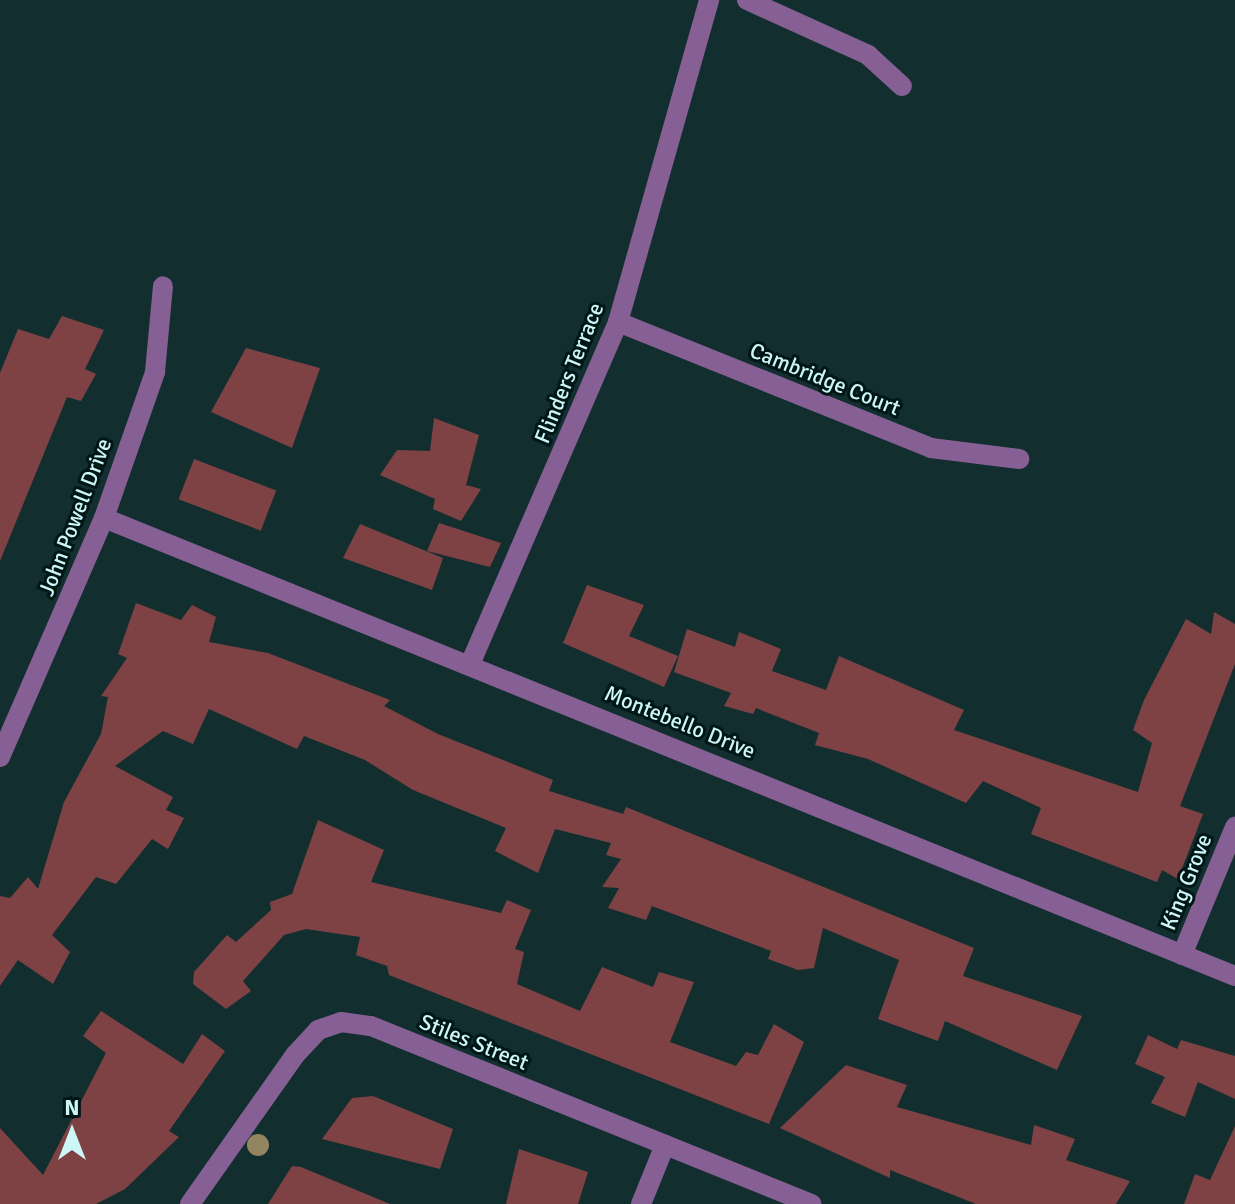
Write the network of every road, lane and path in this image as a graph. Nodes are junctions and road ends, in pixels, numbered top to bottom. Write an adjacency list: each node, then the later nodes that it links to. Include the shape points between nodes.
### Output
1 (709, 0): 5 (street, Flinders Terrace)
2 (747, 0): 3 (street, via 868,55)
3 (902, 86)
4 (163, 286): 7 (street, John Powell Drive, via 155,372)
5 (618, 322): 6 (street, Cambridge Court, via 931,448); 8 (street, Flinders Terrace)
6 (1019, 459)
7 (104, 518): 8 (street, Montebello Drive); 9 (street, John Powell Drive)
8 (471, 662): 11 (street, Montebello Drive)
9 (0, 757)
10 (1235, 827): 11 (street, King Grove)
11 (1182, 955): 12 (street, Montebello Drive)
12 (1235, 976)
13 (665, 1145): 14 (street, Stiles Street, via 371,1026 341,1022 318,1030 295,1055); 15 (street); 16 (street, Stiles Street)
14 (190, 1204)
15 (641, 1204)
16 (811, 1204)

